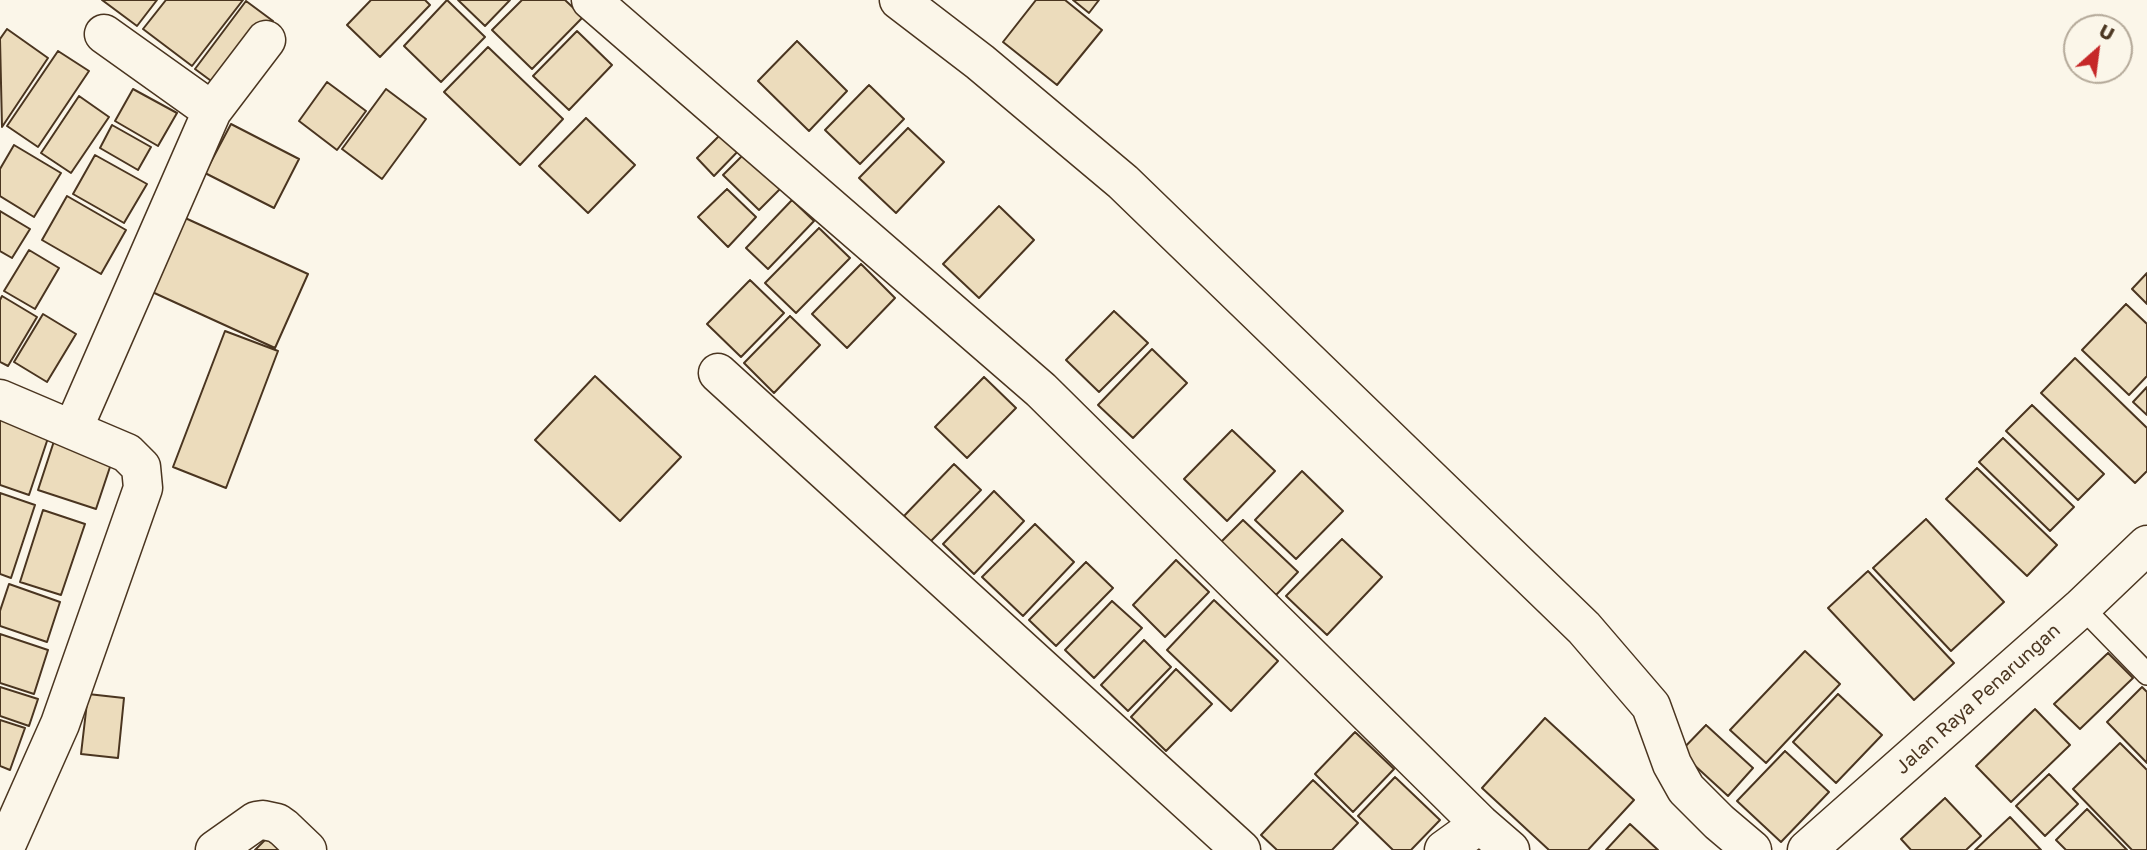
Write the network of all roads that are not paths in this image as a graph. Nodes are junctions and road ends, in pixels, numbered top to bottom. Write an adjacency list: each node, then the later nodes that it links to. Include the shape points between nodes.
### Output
1 (591, 0): 12 (street, via 1041,390)
2 (899, 0): 19 (street, via 1123,182 1584,628 1651,706 1686,789)
3 (104, 34): 5 (street)
4 (265, 40): 5 (street)
5 (212, 111): 8 (street)
6 (718, 373): 16 (street)
7 (0, 399): 8 (street)
8 (72, 429): 13 (street, via 127,453 141,467 143,488 60,724)
9 (2147, 545): 10 (street, Jalan Raya Penarungan)
10 (2082, 607): 11 (lane); 20 (street, Jalan Raya Penarungan)
11 (2147, 674)
12 (1480, 824): 17 (street); 18 (street)
13 (4, 850)
14 (215, 850): 15 (street, via 263,820 277,823)
15 (307, 850)
16 (1241, 850)
17 (1444, 850)
18 (1510, 850)
19 (1752, 850)
20 (1807, 850)

